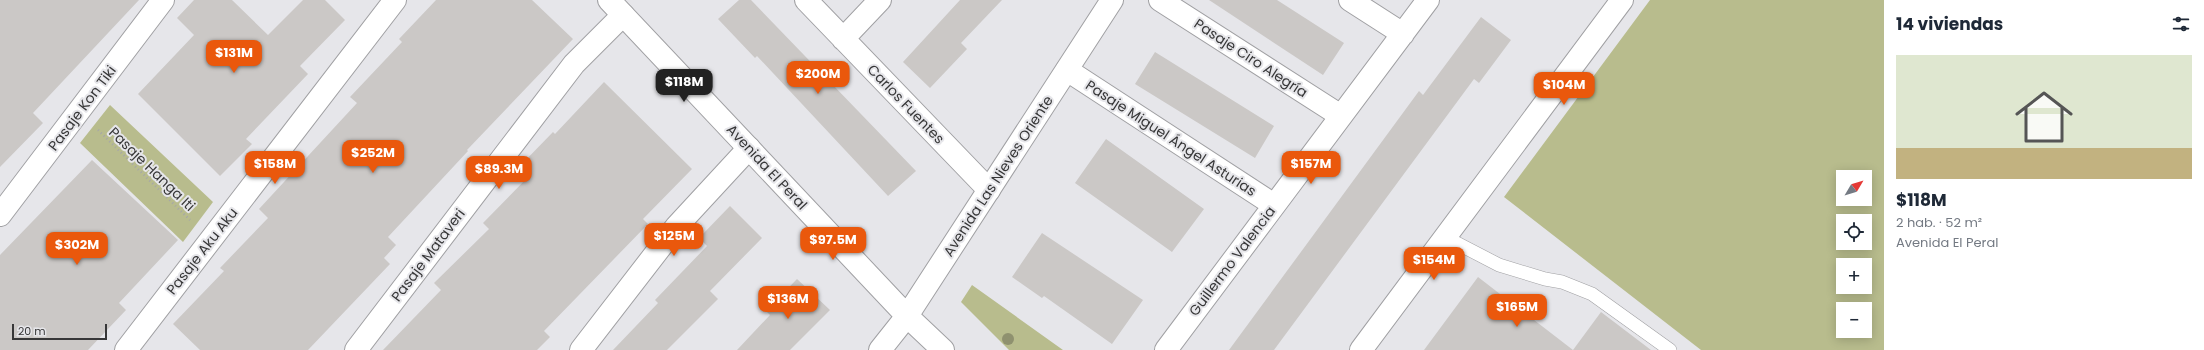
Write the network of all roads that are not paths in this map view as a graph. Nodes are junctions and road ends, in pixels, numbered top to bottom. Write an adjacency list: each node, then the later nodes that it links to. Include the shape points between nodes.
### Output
1 (163, 0): 18 (street, Pasaje Kon Tiki)
2 (395, 0): 21 (street, Pasaje Aku Aku)
3 (806, 0): 12 (street, Carlos Fuentes)
4 (880, 0): 12 (street)
5 (1112, 0): 13 (street, Avenida Las Nieves Oriente)
6 (1160, 0): 14 (street, Pasaje Ciro Alegría)
7 (1350, 0): 11 (street)
8 (1428, 0): 11 (street, Guillermo Valencia)
9 (1622, 0): 19 (street)
10 (616, 7): 15 (street, Avenida El Peral); 22 (street, Pasaje Mataveri)
11 (1403, 34): 14 (street, Guillermo Valencia)
12 (843, 39): 16 (street, Carlos Fuentes)
13 (1067, 70): 16 (street, Avenida Las Nieves Oriente); 17 (street, Pasaje Miguel Ángel Asturias)
14 (1341, 116): 17 (street, Guillermo Valencia)
15 (749, 148): 20 (street, Avenida El Peral); 23 (street, via 676,227)
16 (989, 190): 20 (street, Avenida Las Nieves Oriente)
17 (1274, 205): 26 (street, Guillermo Valencia)
18 (0, 215)
19 (1445, 237): 27 (street); 28 (lane, via 1499,265 1562,282 1592,294)
20 (907, 316): 24 (street, Avenida Las Nieves Oriente); 25 (street, Avenida El Peral)
21 (126, 350)
22 (356, 350)
23 (582, 350)
24 (880, 350)
25 (943, 350)
26 (1166, 350)
27 (1361, 350)
28 (1670, 350)

